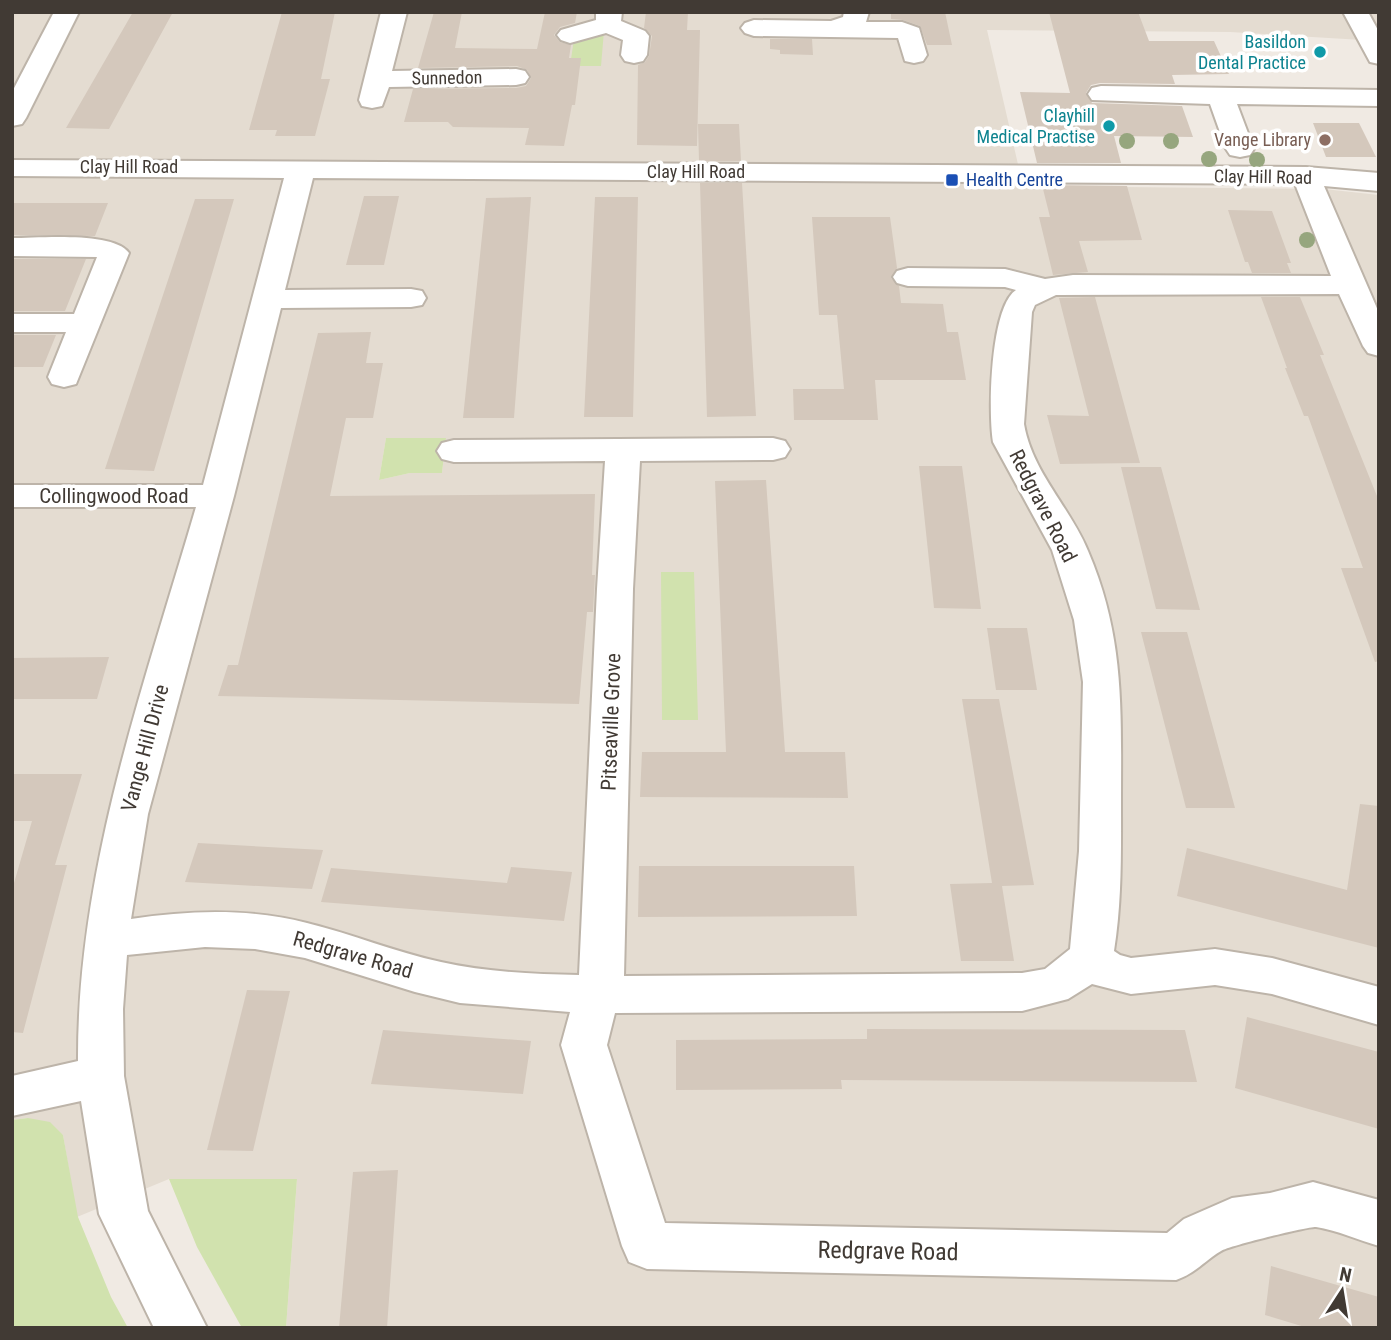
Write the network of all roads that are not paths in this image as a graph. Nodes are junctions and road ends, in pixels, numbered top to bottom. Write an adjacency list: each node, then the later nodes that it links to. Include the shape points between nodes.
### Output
1 (66, 12): 16 (street)
2 (394, 12): 12 (street, Sunnedon, via 375,89)
3 (857, 12): 7 (street, via 854,21)
4 (1355, 12): 11 (street)
5 (608, 19): 8 (street); 9 (street)
6 (754, 28): 7 (street)
7 (835, 29): 10 (street, via 902,30 910,33)
8 (570, 35)
9 (635, 45)
10 (914, 55)
11 (1379, 56)
12 (516, 77)
13 (1101, 94): 14 (street)
14 (1221, 96): 15 (street); 17 (street)
15 (1379, 98)
16 (12, 118)
17 (1240, 149)
18 (12, 167): 19 (street, Clay Hill Road)
19 (301, 169): 20 (street, Clay Hill Road); 26 (street, Vange Hill Drive)
20 (1306, 176): 21 (street, Clay Hill Road); 27 (street)
21 (1379, 183)
22 (12, 247): 29 (street, via 96,247 114,253)
23 (908, 277): 24 (street, via 1005,278)
24 (1046, 288): 27 (street, Redgrave Road, via 1073,284); 38 (street, Redgrave Road, via 1022,300 1016,312 1007,424 1018,460 1070,550 1093,620 1102,682 1100,851)
25 (411, 298): 26 (street)
26 (267, 299): 36 (street, Vange Hill Drive)
27 (1364, 301): 30 (street)
28 (12, 323): 29 (street)
29 (86, 323): 31 (street)
30 (1379, 346)
31 (64, 377)
32 (773, 449): 33 (street)
33 (623, 450): 34 (street); 39 (street, Pitseaville Grove)
34 (454, 451)
35 (12, 496): 36 (street, Collingwood Road)
36 (217, 496): 37 (street, Vange Hill Drive, via 127,814)
37 (106, 941): 39 (street, Redgrave Road, via 190,929 253,931 481,988); 41 (street, Vange Hill Drive)
38 (1091, 957): 39 (street, Redgrave Road, via 1072,978 1022,992); 40 (street, via 1107,971 1131,976 1215,967 1272,976)
39 (601, 994): 43 (street, Redgrave Road, via 587,1022 584,1045 647,1246 1176,1257 1202,1235 1232,1222 1313,1204)
40 (1379, 1006)
41 (101, 1076): 42 (street); 44 (street, Vange Hill Drive, via 124,1214)
42 (12, 1096)
43 (1379, 1223)
44 (181, 1328)

